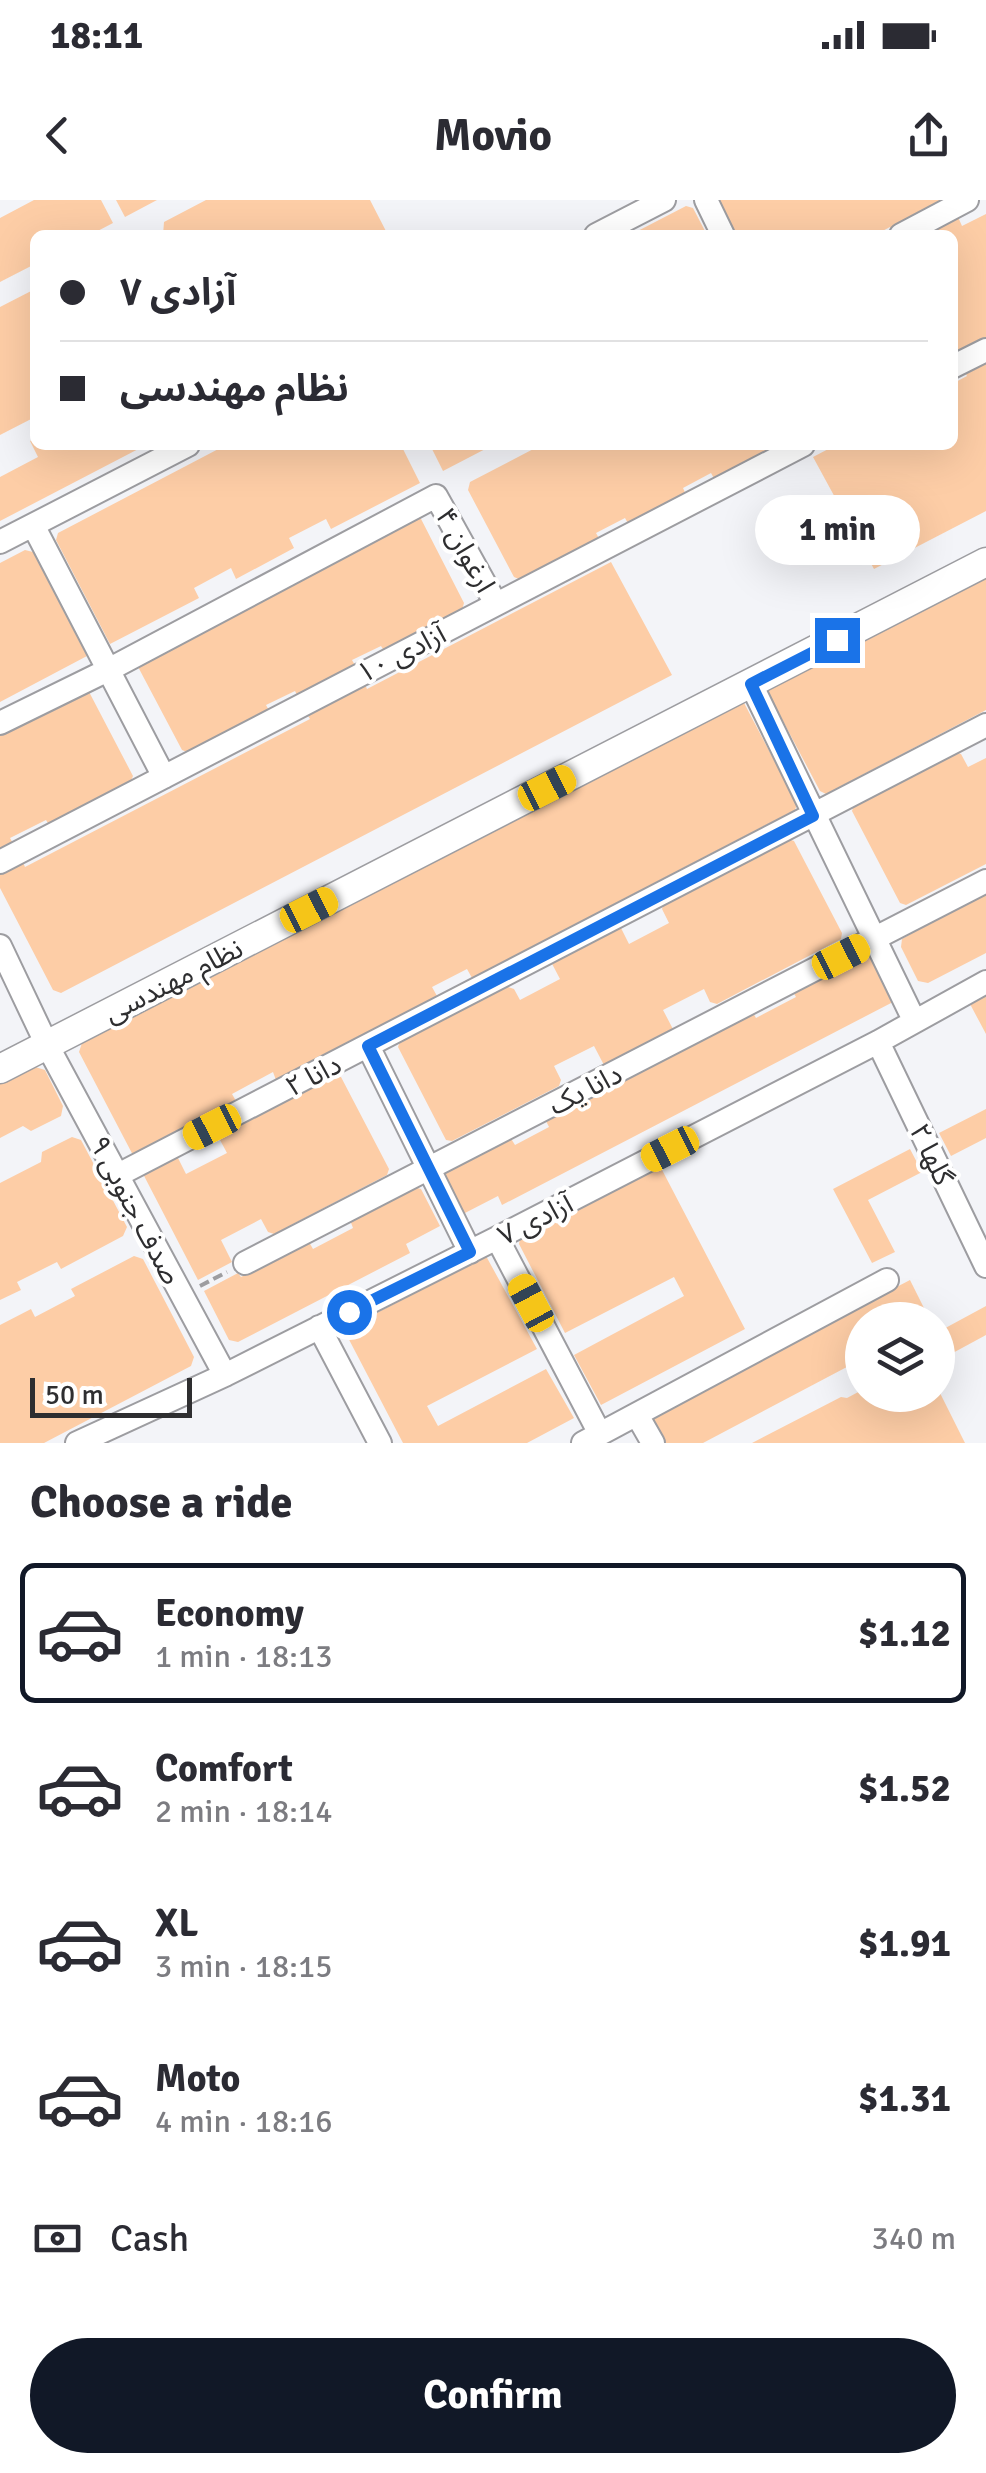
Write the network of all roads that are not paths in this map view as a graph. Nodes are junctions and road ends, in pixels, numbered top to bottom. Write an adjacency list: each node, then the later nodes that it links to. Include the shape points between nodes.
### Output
1 (664, 200): 4 (street)
2 (706, 200): 5 (street)
3 (968, 200): 6 (street)
4 (606, 230)
5 (721, 230)
6 (911, 230)
7 (986, 350): 8 (street)
8 (958, 364)
9 (178, 450): 11 (street)
10 (793, 450): 14 (street, آزادی ۱۰)
11 (33, 525): 12 (street); 15 (street)
12 (0, 542)
13 (986, 562): 16 (street, نظام مهندسی)
14 (496, 604): 15 (street, ارغوان ۴, via 436,496); 19 (street, آزادی ۱۰)
15 (110, 669): 17 (street); 19 (street)
16 (751, 684): 20 (street); 28 (street, نظام مهندسی)
17 (0, 722)
18 (986, 725): 20 (street, دانا ۲)
19 (164, 777): 21 (street, آزادی ۱۰)
20 (813, 816): 23 (street); 29 (street, دانا ۲)
21 (0, 862)
22 (986, 880): 23 (street, دانا یک)
23 (875, 940): 26 (street); 31 (street, دانا یک)
24 (0, 946): 28 (street, صدف جنوبی ۹)
25 (986, 982): 26 (street, آزادی ۷)
26 (914, 1020): 27 (street, آزادی ۷)
27 (878, 1042): 33 (street, آزادی ۷); 36 (street, گلها ۲)
28 (47, 1045): 30 (street, نظام مهندسی); 32 (street, صدف جنوبی ۹)
29 (368, 1046): 31 (street); 32 (street, دانا ۲)
30 (0, 1070)
31 (430, 1169): 34 (street); 35 (street, دانا یک)
32 (118, 1176): 39 (street, صدف جنوبی ۹)
33 (497, 1238): 34 (street, آزادی ۷); 41 (street)
34 (470, 1252): 38 (street, آزادی ۷)
35 (244, 1263)
36 (986, 1266)
37 (886, 1280): 40 (street)
38 (319, 1327): 39 (street, آزادی ۷); 43 (street)
39 (225, 1375): 42 (street, آزادی ۷)
40 (636, 1414): 41 (street); 44 (street)
41 (591, 1439)
42 (77, 1443)
43 (380, 1443)
44 (653, 1443)

